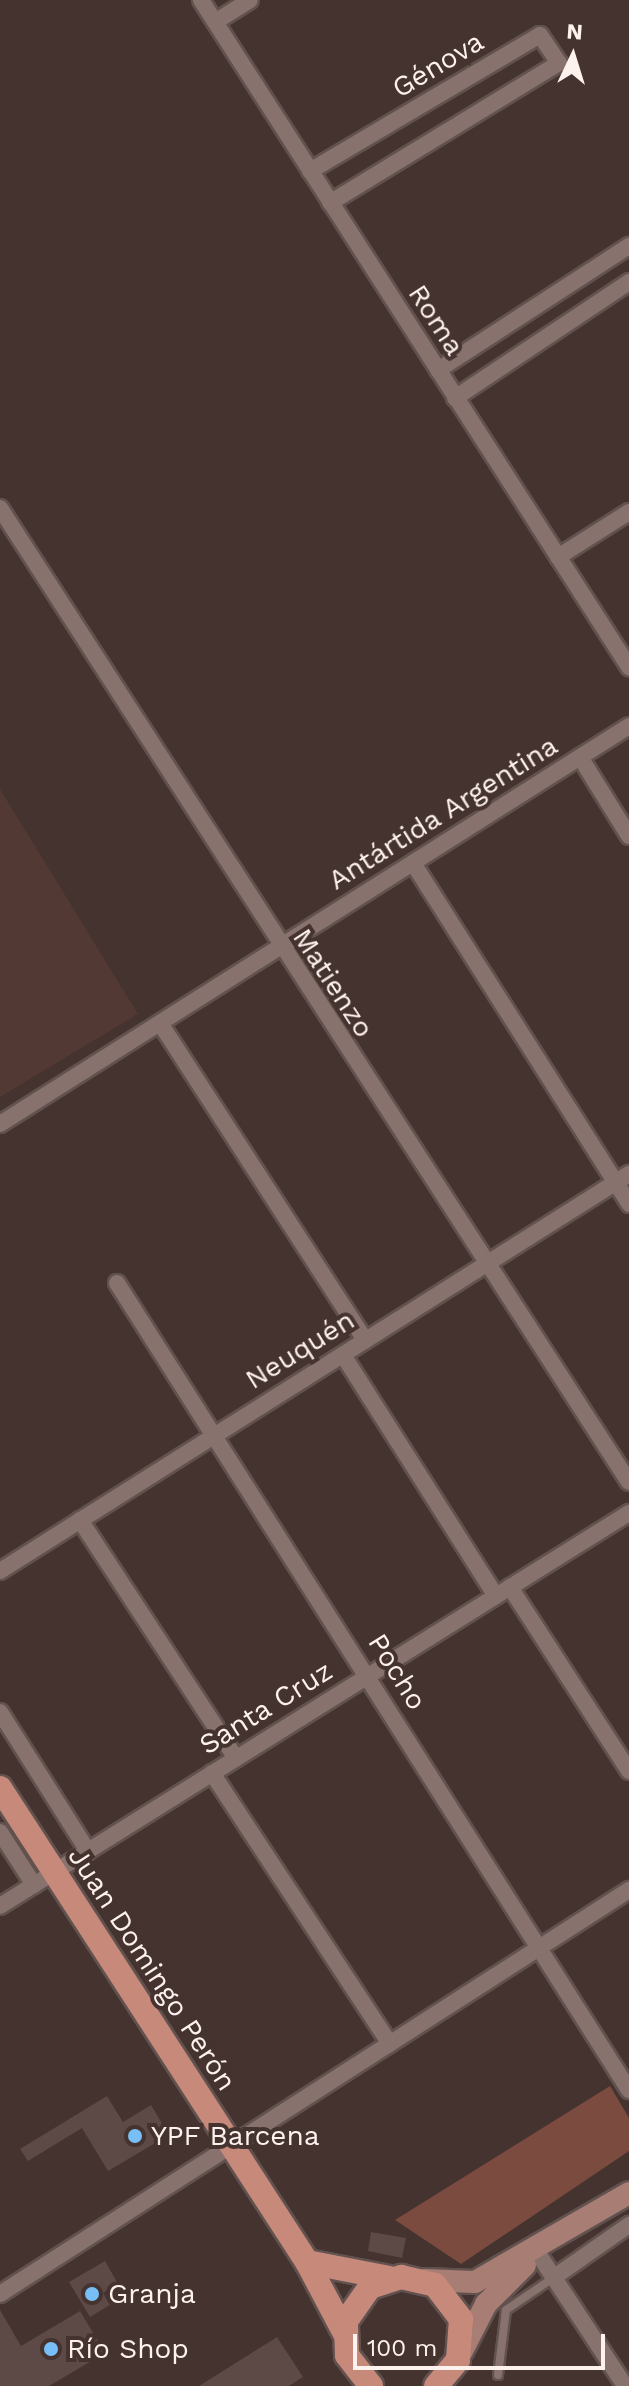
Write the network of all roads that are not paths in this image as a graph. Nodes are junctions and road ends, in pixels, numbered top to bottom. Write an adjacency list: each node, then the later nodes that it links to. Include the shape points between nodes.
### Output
1 (201, 0): 3 (street, Roma)
2 (250, 0): 3 (street)
3 (215, 22): 4 (street, Roma)
4 (310, 171): 5 (street, Roma); 5 (street, Génova, via 540,35 559,63)
5 (330, 203): 8 (street, Roma)
6 (629, 246): 8 (street)
7 (629, 282): 9 (street)
8 (438, 370): 9 (street, Roma)
9 (455, 398): 12 (street, Roma)
10 (0, 508): 18 (street, Matienzo)
11 (629, 512): 12 (street)
12 (558, 557): 13 (street, Roma)
13 (629, 667)
14 (629, 726): 15 (street, Antártida Argentina)
15 (580, 757): 16 (street); 17 (street, Antártida Argentina)
16 (629, 836)
17 (413, 863): 18 (street, Antártida Argentina); 21 (street)
18 (279, 948): 19 (street, Antártida Argentina); 23 (street, Matienzo)
19 (160, 1023): 20 (street, Antártida Argentina); 25 (street)
20 (0, 1124)
21 (622, 1178): 22 (street); 23 (street, Neuquén)
22 (629, 1204)
23 (486, 1264): 25 (street, Neuquén); 28 (street, Matienzo)
24 (117, 1283): 27 (street, Pocho)
25 (365, 1340): 26 (street, Neuquén)
26 (343, 1355): 27 (street, Neuquén); 32 (street)
27 (217, 1434): 30 (street, Neuquén); 33 (street, Pocho)
28 (629, 1482)
29 (629, 1513): 32 (street, Santa Cruz)
30 (80, 1520): 31 (street, Neuquén); 35 (street)
31 (0, 1571)
32 (503, 1591): 33 (street, Santa Cruz); 36 (street)
33 (369, 1675): 35 (street, Santa Cruz); 44 (street, Pocho)
34 (0, 1712): 40 (street)
35 (236, 1758): 37 (street, Santa Cruz)
36 (629, 1771)
37 (212, 1773): 40 (street, Santa Cruz); 45 (street)
38 (0, 1788): 41 (main road, Juan Domingo Perón)
39 (0, 1832): 41 (street, Juan Domingo Perón)
40 (88, 1851): 41 (street, Santa Cruz)
41 (44, 1878): 43 (street, Santa Cruz); 47 (main road, Juan Domingo Perón)
42 (629, 1890): 44 (street)
43 (0, 1906)
44 (540, 1947): 45 (street); 46 (street, Pocho)
45 (390, 2044): 47 (street)
46 (629, 2090)
47 (230, 2147): 51 (main road, Juan Domingo Perón); 55 (street)
48 (629, 2193): 50 (main road)
49 (629, 2225): 53 (street)
50 (537, 2252): 53 (street); 54 (main road, via 475,2282); 57 (main road, via 486,2304)
51 (307, 2262): 52 (main road); 56 (main road, Juan Domingo Perón)
52 (389, 2278): 54 (main road); 56 (main road, via 361,2294)
53 (553, 2278): 58 (lane, via 506,2310); 61 (street)
54 (425, 2280): 57 (main road, via 457,2309)
55 (0, 2294)
56 (344, 2332): 60 (main road, Juan Domingo Perón, via 347,2355)
57 (462, 2351): 59 (main road)
58 (498, 2375)
59 (443, 2383)
60 (369, 2385)
61 (625, 2386)

